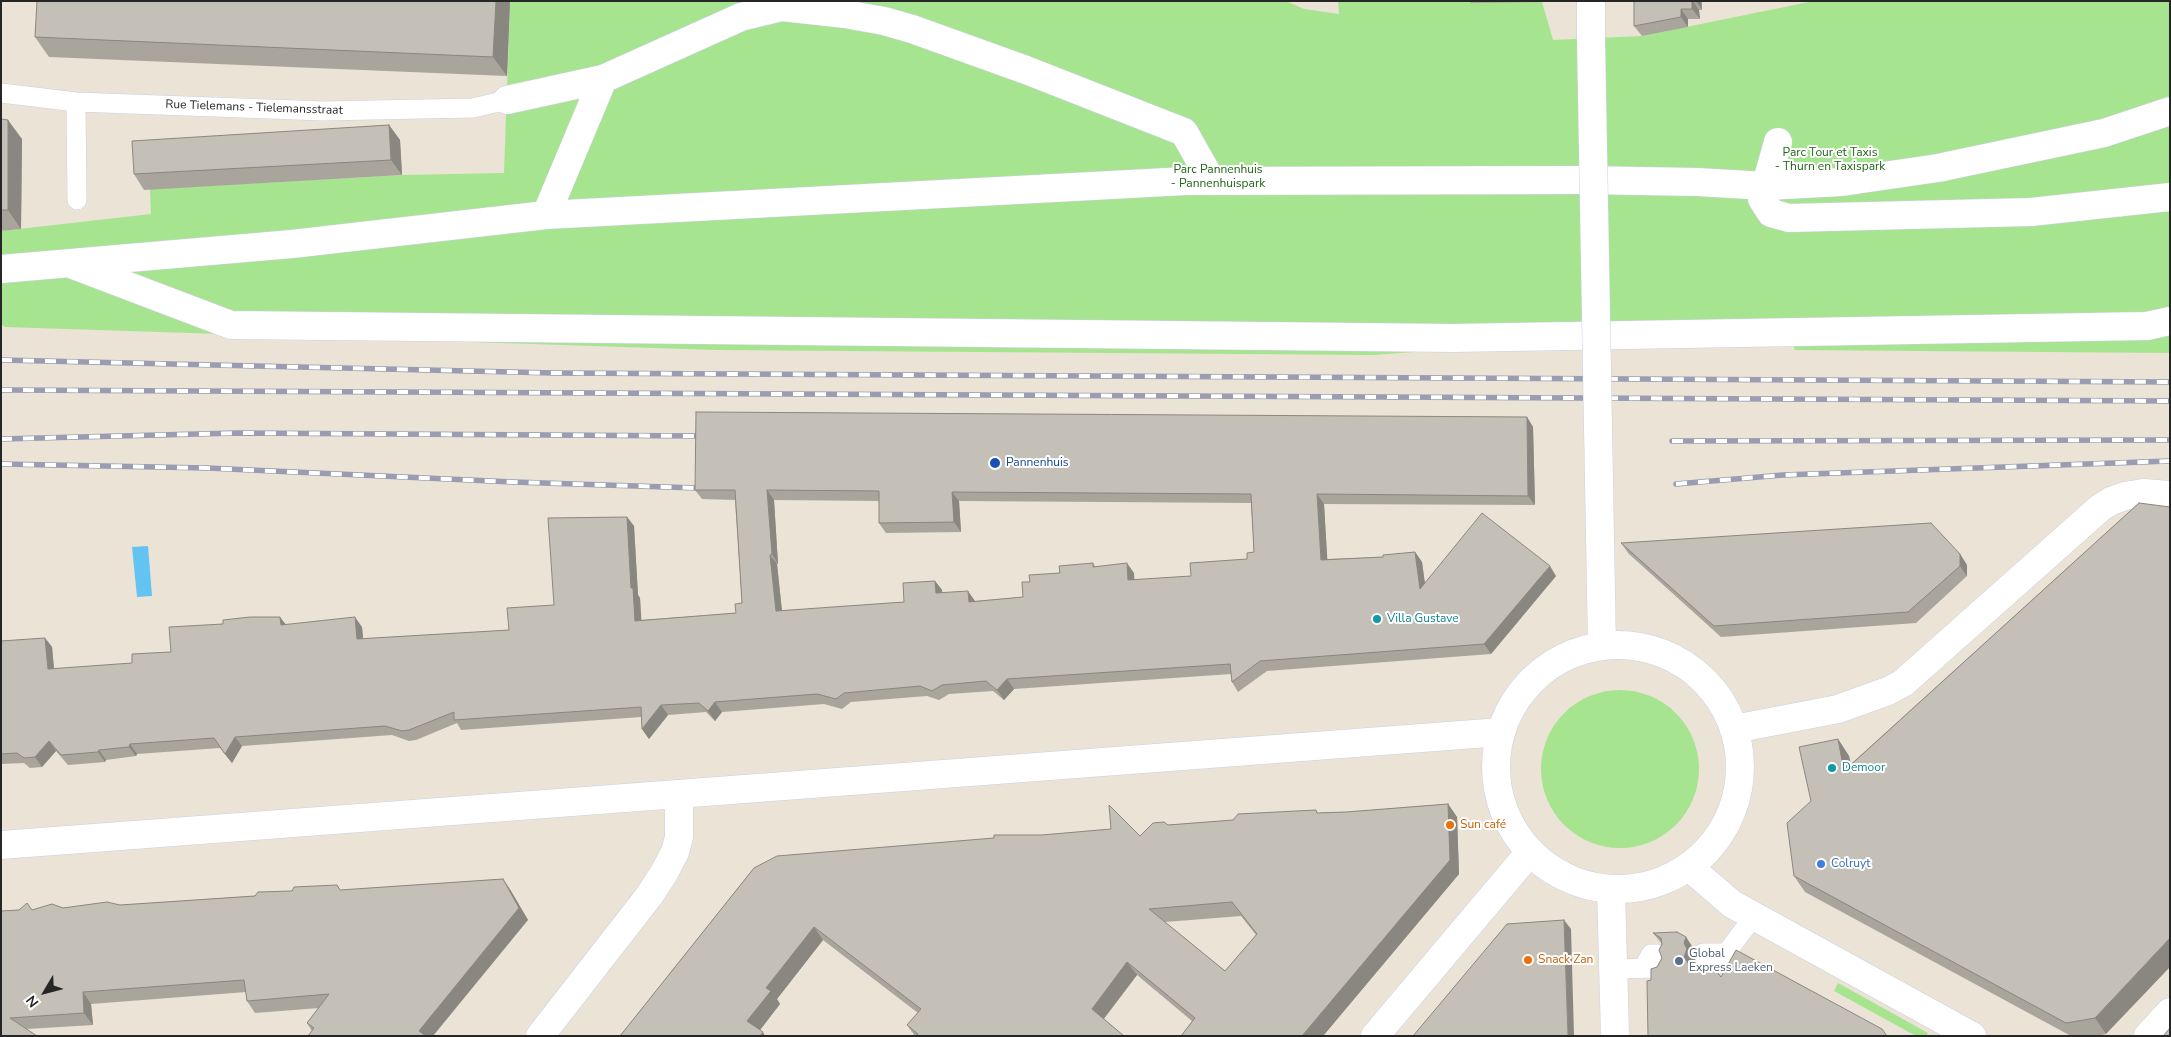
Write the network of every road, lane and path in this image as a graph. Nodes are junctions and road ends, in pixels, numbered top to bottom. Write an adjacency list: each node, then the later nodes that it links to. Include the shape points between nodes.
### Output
1 (1591, 1): 17 (street, bridge)
2 (603, 79): 4 (street); 8 (street, via 742,17 766,10 782,7 845,14 912,29 1184,132); 12 (street)
3 (1, 93): 5 (lane, Rue Tielemans - Tielemansstraat)
4 (506, 100): 5 (lane, Rue Tielemans - Tielemansstraat, via 463,108 324,111)
5 (76, 102): 11 (lane)
6 (2170, 111): 9 (street, via 2104,133 1938,168 1842,182)
7 (1778, 142): 9 (street)
8 (1211, 180): 9 (street, via 1608,180); 12 (street)
9 (1766, 186): 10 (street, via 1762,199 1771,213 1789,218 2031,212)
10 (2170, 197)
11 (77, 200)
12 (546, 215): 13 (street, via 292,244)
13 (66, 263): 14 (street); 15 (street, via 231,325 1784,343 2147,326)
14 (1, 269)
15 (2170, 320)
16 (2170, 495): 18 (street, via 2143,493 2125,496 2100,508 1888,692 1838,710)
17 (1602, 646): 18 (street, via 1635,646 1667,656 1689,669 1718,698); 19 (street, via 1572,654 1548,667 1511,707)
18 (1734, 729): 23 (street, via 1739,755 1739,782 1733,808 1721,833)
19 (1501, 732): 20 (street); 22 (street, via 1496,766 1503,808 1514,831)
20 (678, 794): 21 (street); 30 (street, via 679,837 667,868 649,896)
21 (1, 845)
22 (1530, 852): 24 (street, via 1563,876); 31 (street)
23 (1690, 867): 24 (street, via 1665,880 1639,888); 25 (street, via 1732,904)
24 (1611, 889): 28 (street)
25 (1754, 916): 26 (lane, via 1727,953 1712,967); 33 (street)
26 (1703, 960)
27 (1653, 963): 28 (lane)
28 (1613, 969): 32 (street)
29 (2170, 1012): 34 (street)
30 (540, 1036)
31 (1375, 1036)
32 (1615, 1036)
33 (1972, 1036)
34 (2148, 1036)

